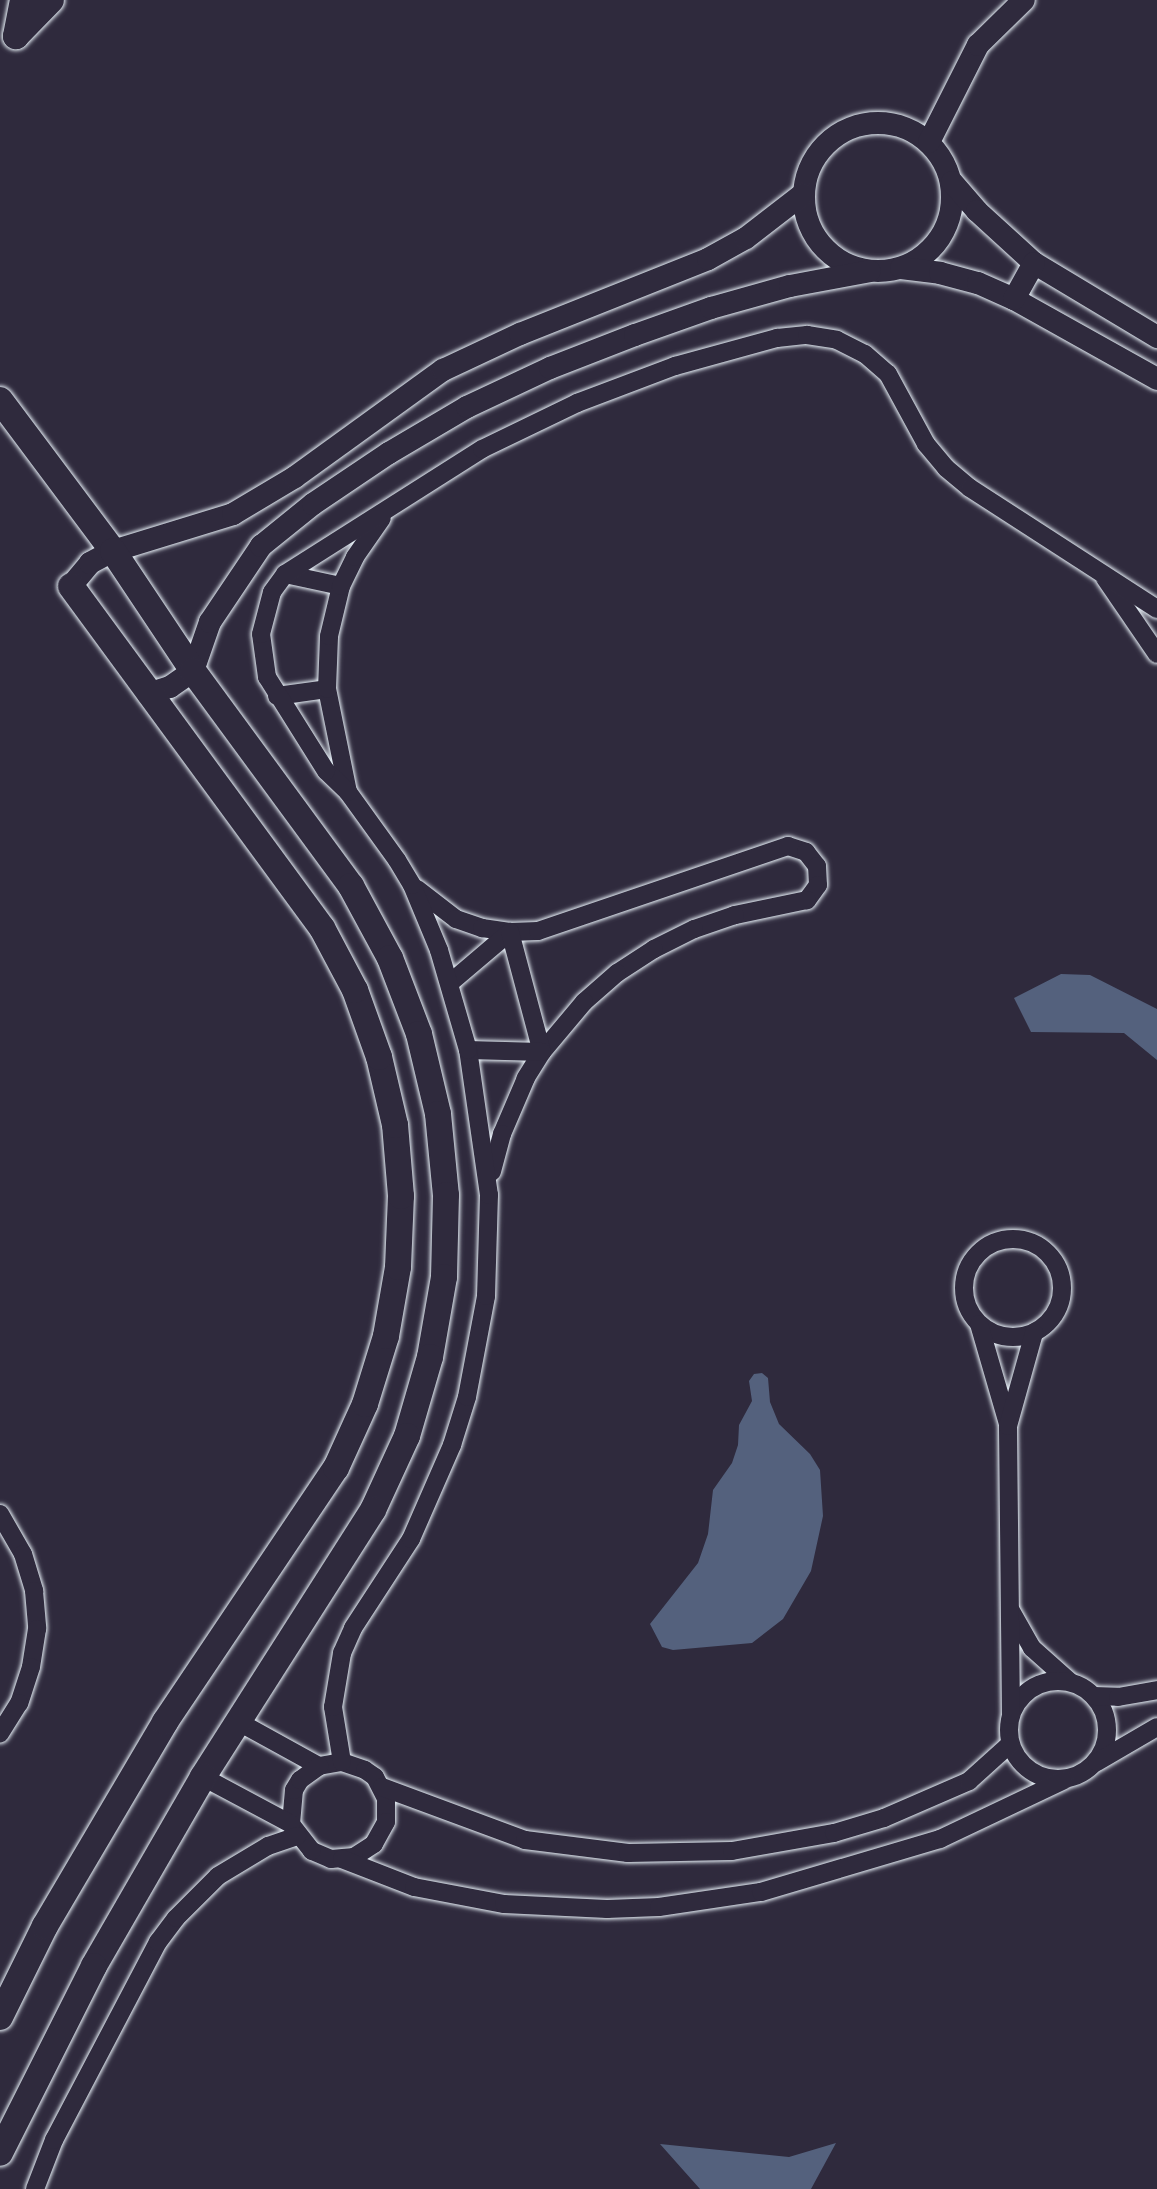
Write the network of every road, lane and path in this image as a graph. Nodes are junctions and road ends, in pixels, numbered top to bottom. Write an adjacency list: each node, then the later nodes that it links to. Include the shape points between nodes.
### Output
1 (23, 0): 4 (main road)
2 (51, 0): 4 (main road)
3 (1024, 0): 5 (street, via 978,45)
4 (8, 43)
5 (929, 142): 6 (street); 7 (street, via 903,126 856,126 825,144 806,176)
6 (952, 182): 8 (street); 9 (street, via 946,228 928,253)
7 (803, 194): 10 (street, via 814,237 829,254); 16 (street, via 746,238 708,259 443,370 295,477 233,514)
8 (1034, 263): 11 (street); 12 (street)
9 (901, 268): 10 (street); 11 (street, via 965,280)
10 (870, 271): 23 (street, via 738,300 635,335 467,407 389,453 261,546 210,622)
11 (1014, 299): 13 (street)
12 (1157, 337)
13 (1157, 379)
14 (0, 400): 16 (main road)
15 (393, 505): 17 (street, via 482,449 577,403 675,366 807,335 837,340 865,354 888,374 926,444 946,468); 18 (street); 20 (street, via 372,529)
16 (113, 551): 19 (street, via 90,563); 23 (main road)
17 (1099, 569): 21 (street); 22 (street)
18 (285, 574): 20 (street); 26 (street, via 272,592 261,634 261,656)
19 (71, 586): 25 (main road)
20 (341, 586): 24 (street, via 329,636)
21 (1157, 609)
22 (1157, 654)
23 (193, 671): 25 (street); 43 (main road, via 351,886 390,958 419,1034 438,1114 446,1195 444,1277 430,1357 407,1436 373,1510)
24 (327, 689): 26 (street); 27 (street)
25 (148, 694): 55 (main road, via 322,928 355,990 395,1125 401,1196 398,1267 386,1336 365,1404 336,1468 165,1722 45,1926)
26 (277, 696): 27 (street, via 326,771)
27 (348, 792): 28 (street)
28 (412, 885): 29 (street, via 456,919); 30 (street)
29 (510, 932): 30 (street); 32 (street); 32 (street, via 565,924 788,846 806,852 817,866 818,885 807,900 694,929 617,973)
30 (450, 983): 31 (street)
31 (468, 1050): 32 (street); 33 (street)
32 (542, 1052): 33 (street, via 502,1134)
33 (489, 1195): 47 (street, via 486,1296 467,1397 411,1539 342,1653 333,1707)
34 (979, 1324): 35 (street, via 1005,1336); 35 (street, via 964,1298 968,1267 990,1245 1020,1239 1048,1253 1062,1281 1056,1312); 36 (street)
35 (1034, 1333): 36 (street)
36 (1008, 1426): 38 (street)
37 (0, 1514): 45 (street, via 23,1554 34,1591 37,1629 19,1703)
38 (1008, 1605): 39 (street, via 1032,1648); 42 (street)
39 (1069, 1681): 41 (street); 42 (street, via 1027,1691)
40 (1157, 1690): 41 (street)
41 (1094, 1696): 48 (street, via 1107,1722 1103,1752)
42 (1011, 1715): 46 (street)
43 (237, 1721): 49 (street); 50 (main road)
44 (1157, 1727): 48 (street)
45 (0, 1733)
46 (1010, 1744): 51 (street, via 1027,1768); 52 (street, via 969,1781 884,1818 783,1844 706,1853 628,1853 525,1840)
47 (342, 1762): 49 (street); 52 (street, via 365,1770)
48 (1095, 1764): 51 (street)
49 (319, 1766): 53 (street, via 294,1790)
50 (203, 1777): 53 (street); 56 (main road, via 94,1966)
51 (1064, 1780): 54 (street, via 940,1839 761,1892 659,1907 491,1902 414,1887)
52 (382, 1787): 54 (street, via 388,1810 381,1834 365,1852)
53 (294, 1830): 54 (street, via 312,1851); 57 (street, via 218,1876 158,1942 54,2140)
54 (342, 1859)
55 (0, 2017)
56 (0, 2153)
57 (35, 2189)

